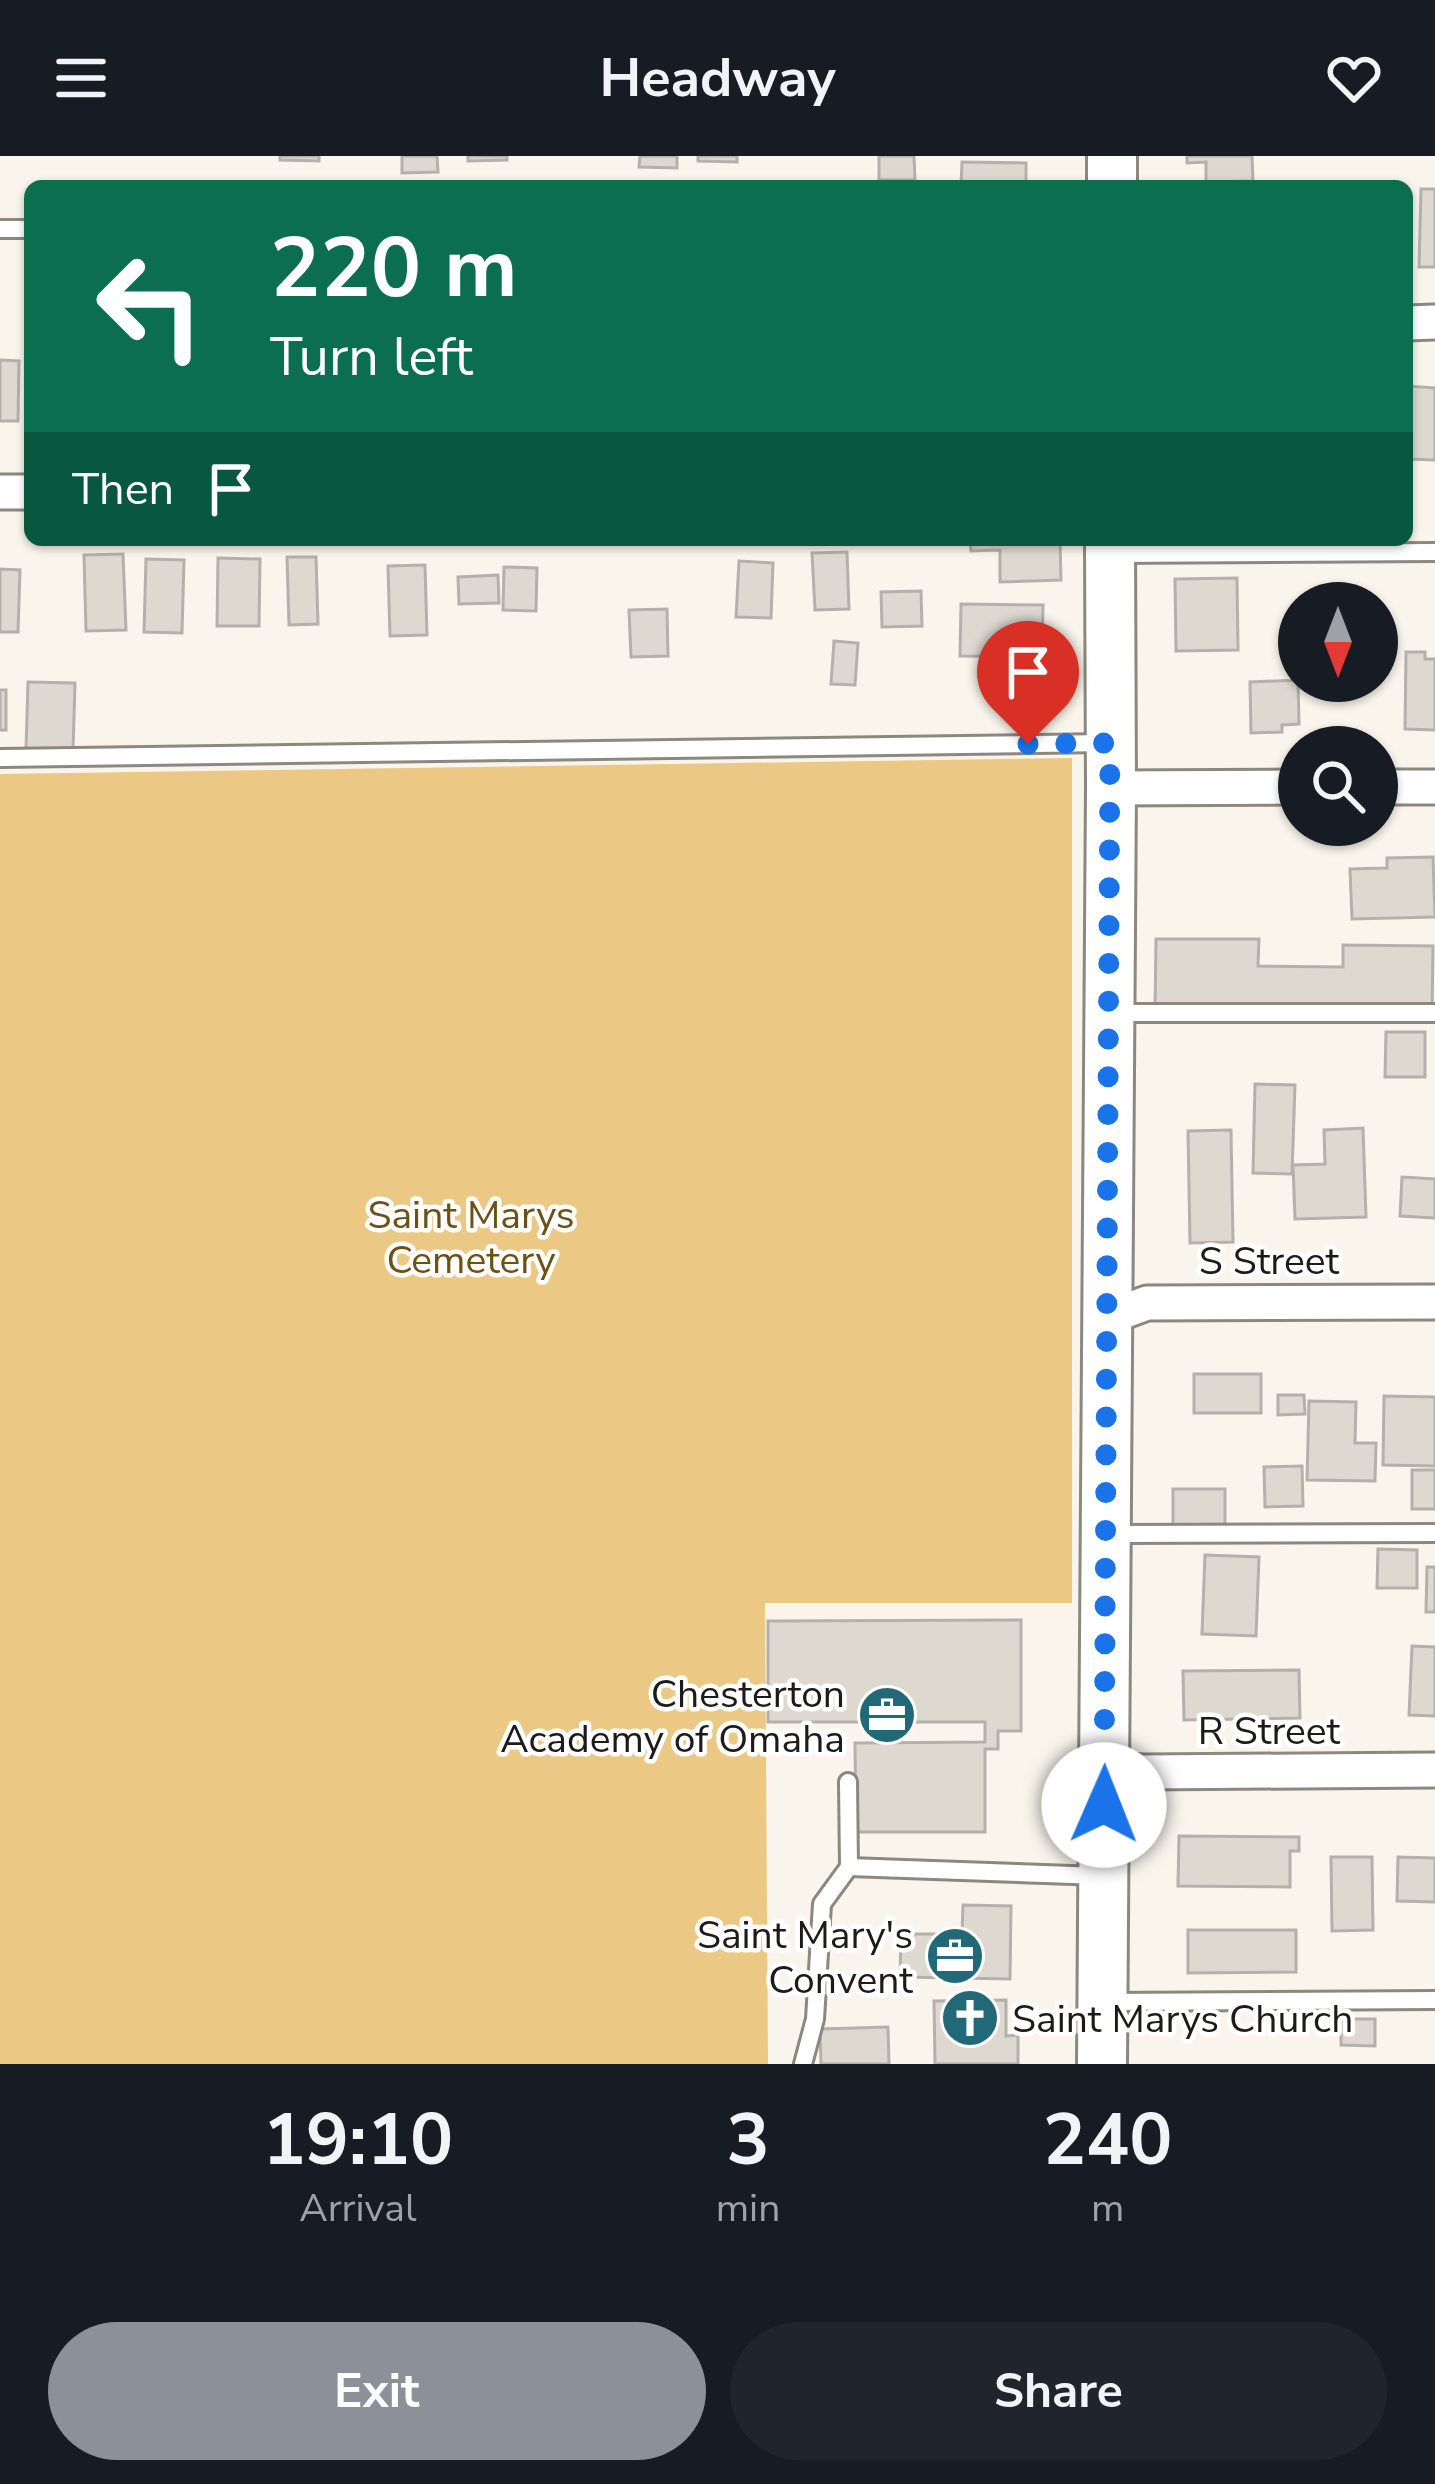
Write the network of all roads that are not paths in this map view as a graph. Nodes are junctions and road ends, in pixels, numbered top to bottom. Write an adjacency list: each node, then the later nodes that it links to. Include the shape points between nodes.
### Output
1 (1110, 547): 2 (lane); 4 (main road)
2 (1435, 552)
3 (0, 758): 4 (lane)
4 (1111, 765): 5 (street); 8 (main road)
5 (1278, 785)
6 (1398, 787): 7 (street)
7 (1435, 787)
8 (1109, 1013): 9 (lane); 11 (main road)
9 (1435, 1013)
10 (1435, 1302): 11 (street, S Street, via 1147,1303)
11 (1106, 1318): 13 (main road)
12 (1435, 1533): 13 (lane)
13 (1106, 1534): 14 (main road)
14 (1105, 1769): 15 (street, R Street); 18 (main road)
15 (1435, 1770)
16 (848, 1782): 17 (lane)
17 (849, 1867): 18 (lane); 21 (lane, via 822,1904 815,2019)
18 (1103, 1876): 20 (main road)
19 (1435, 2000): 20 (lane)
20 (1101, 2002): 22 (main road)
21 (803, 2064)
22 (1102, 2064)

